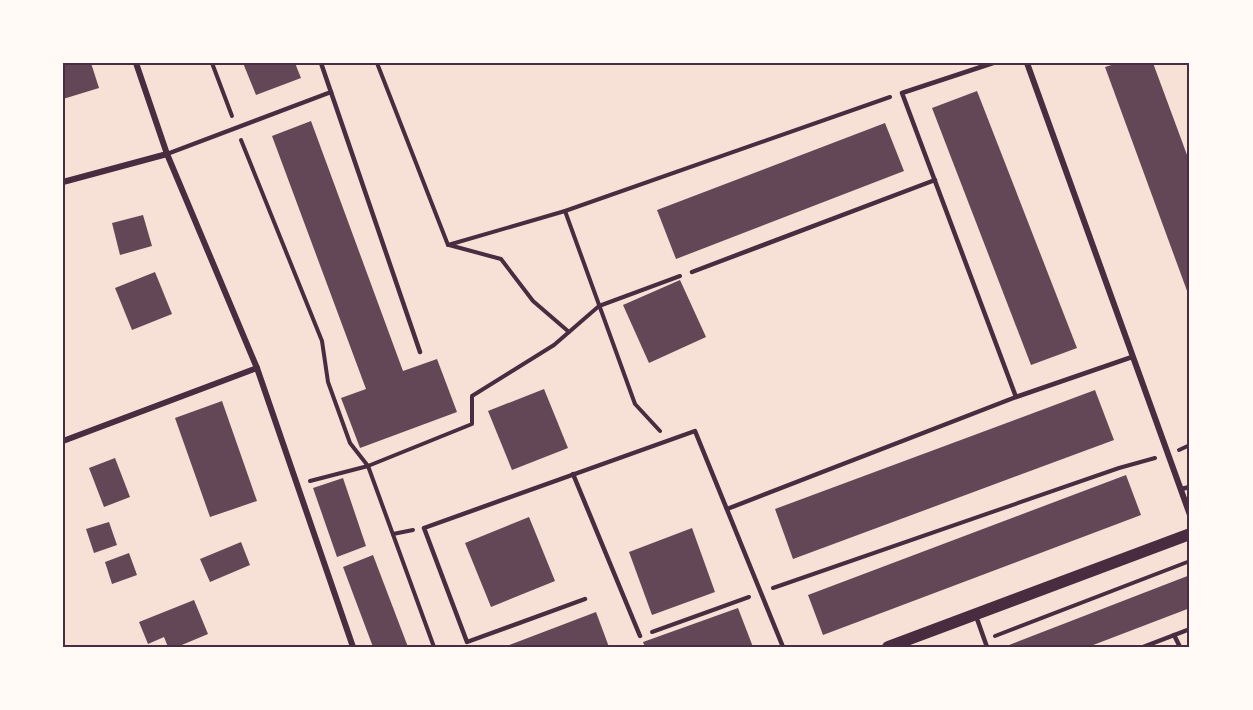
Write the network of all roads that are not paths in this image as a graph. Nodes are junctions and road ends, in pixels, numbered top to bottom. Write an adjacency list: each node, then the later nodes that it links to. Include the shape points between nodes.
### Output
1 (136, 63): 6 (street)
2 (321, 63): 5 (lane)
3 (993, 63): 7 (lane, via 902,93)
4 (1027, 63): 11 (street)
5 (331, 92): 6 (lane); 10 (lane)
6 (167, 154): 8 (street); 12 (street)
7 (935, 180): 9 (lane); 13 (lane)
8 (63, 182)
9 (692, 272)
10 (420, 351)
11 (1132, 357): 13 (lane); 17 (street)
12 (257, 368): 14 (street); 26 (street)
13 (1016, 397): 18 (lane)
14 (63, 441)
15 (573, 474): 18 (lane, via 695,431); 21 (lane, via 424,528 467,642); 25 (lane)
16 (1190, 487): 17 (lane)
17 (1181, 489): 19 (street)
18 (727, 509): 27 (lane)
19 (1190, 515)
20 (1190, 534): 22 (main road)
21 (585, 599)
22 (975, 615): 28 (main road); 29 (lane)
23 (1190, 629): 24 (lane)
24 (1174, 635): 30 (lane); 31 (lane)
25 (640, 636)
26 (353, 647)
27 (783, 647)
28 (888, 647)
29 (987, 647)
30 (1143, 647)
31 (1180, 647)

